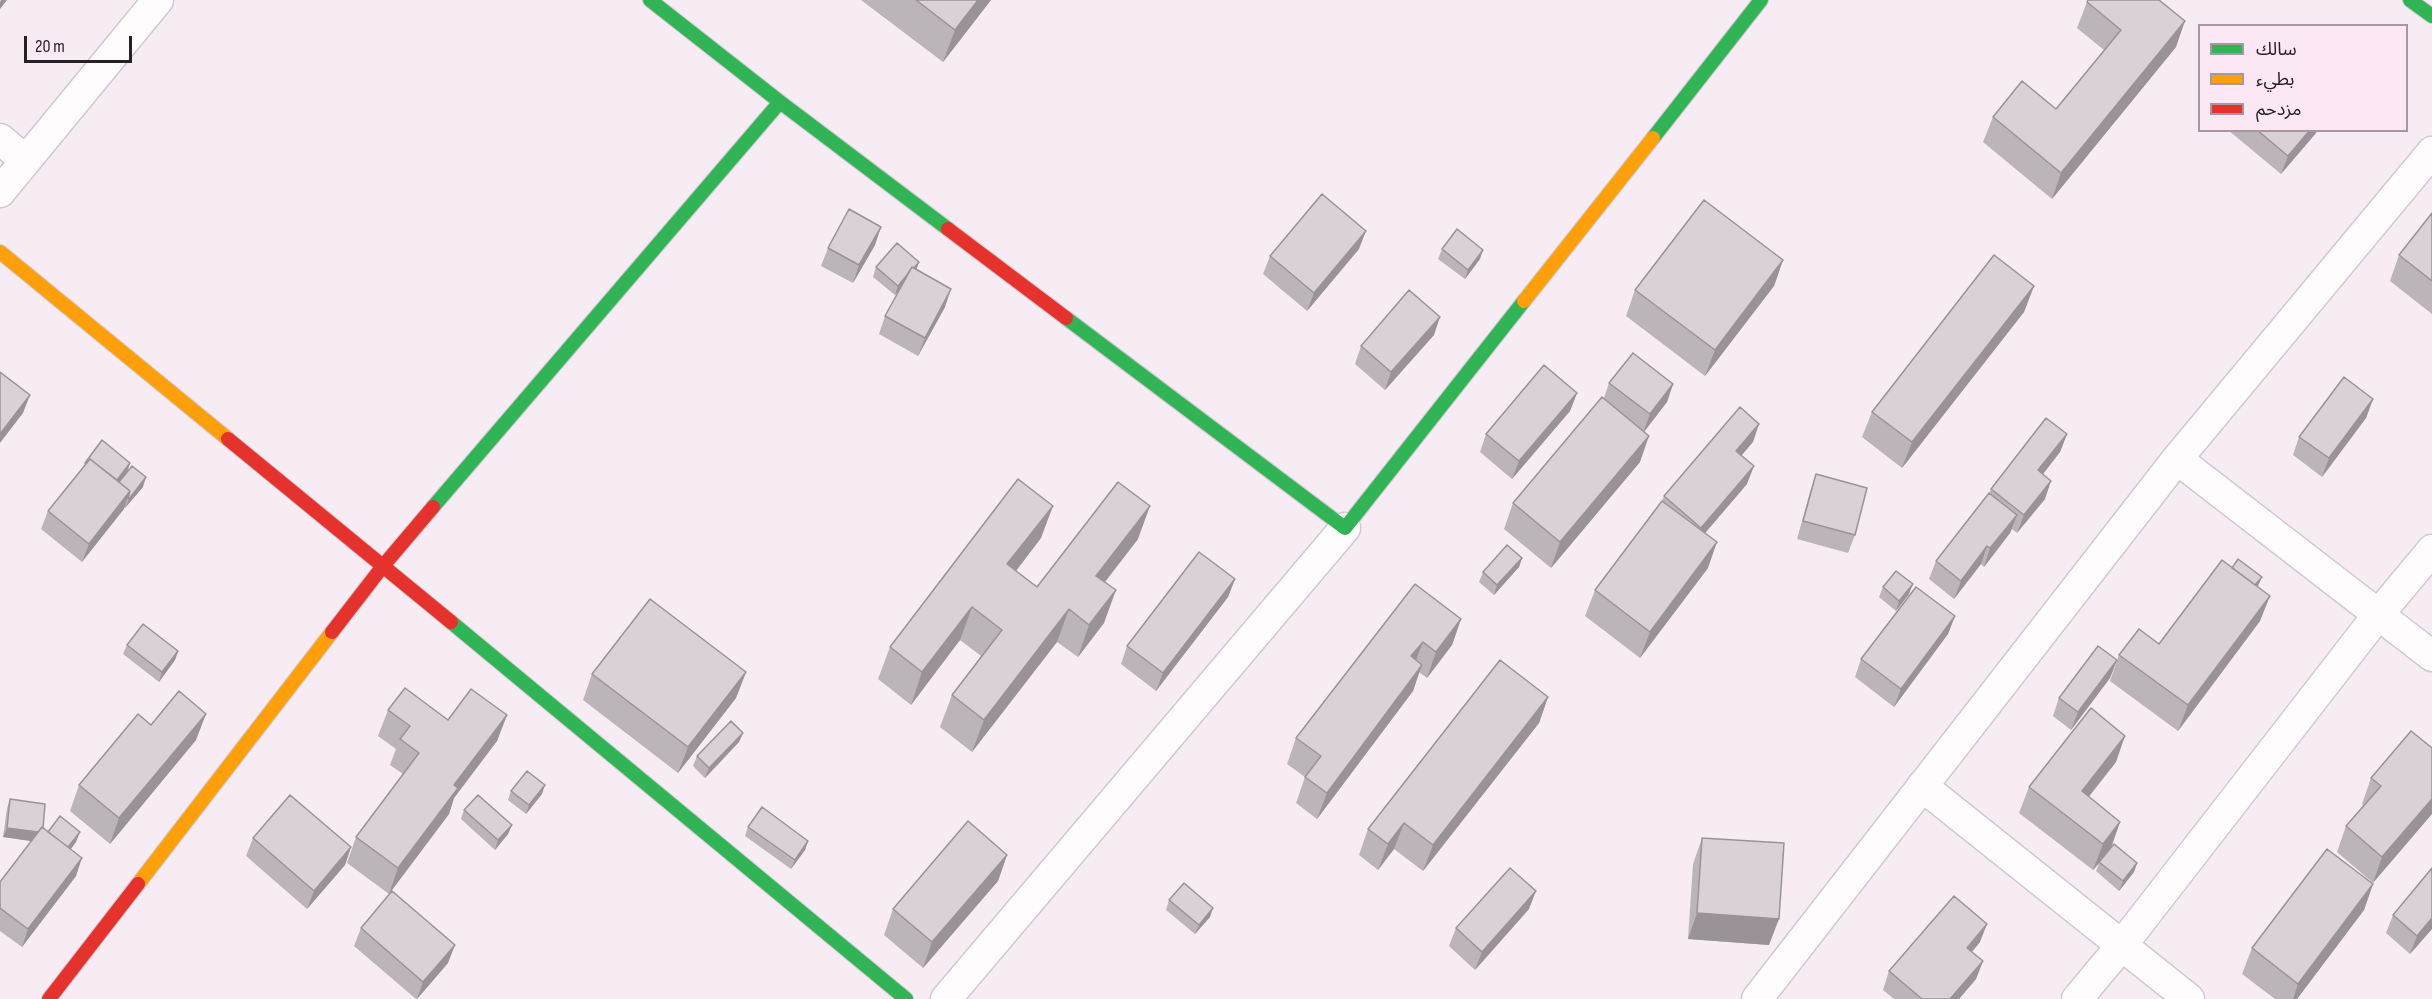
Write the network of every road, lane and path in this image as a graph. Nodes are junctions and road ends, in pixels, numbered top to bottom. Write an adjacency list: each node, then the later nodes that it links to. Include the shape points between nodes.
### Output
1 (158, 0): 9 (street)
2 (650, 0): 6 (street)
3 (1761, 0): 13 (street)
4 (2410, 0): 5 (street)
5 (2432, 16)
6 (780, 102): 13 (street); 15 (street)
7 (0, 139): 9 (street)
8 (2432, 152): 12 (street)
9 (26, 160): 10 (street)
10 (0, 192)
11 (0, 252): 15 (street)
12 (2177, 459): 16 (street); 18 (street)
13 (1345, 528): 22 (street)
14 (2432, 550): 16 (street)
15 (383, 566): 20 (street); 21 (street)
16 (2378, 615): 17 (street); 19 (street)
17 (2432, 656)
18 (1922, 786): 19 (street); 23 (street)
19 (2122, 945): 24 (street); 25 (street)
20 (49, 999)
21 (906, 999)
22 (946, 999)
23 (1757, 999)
24 (2077, 999)
25 (2189, 999)

